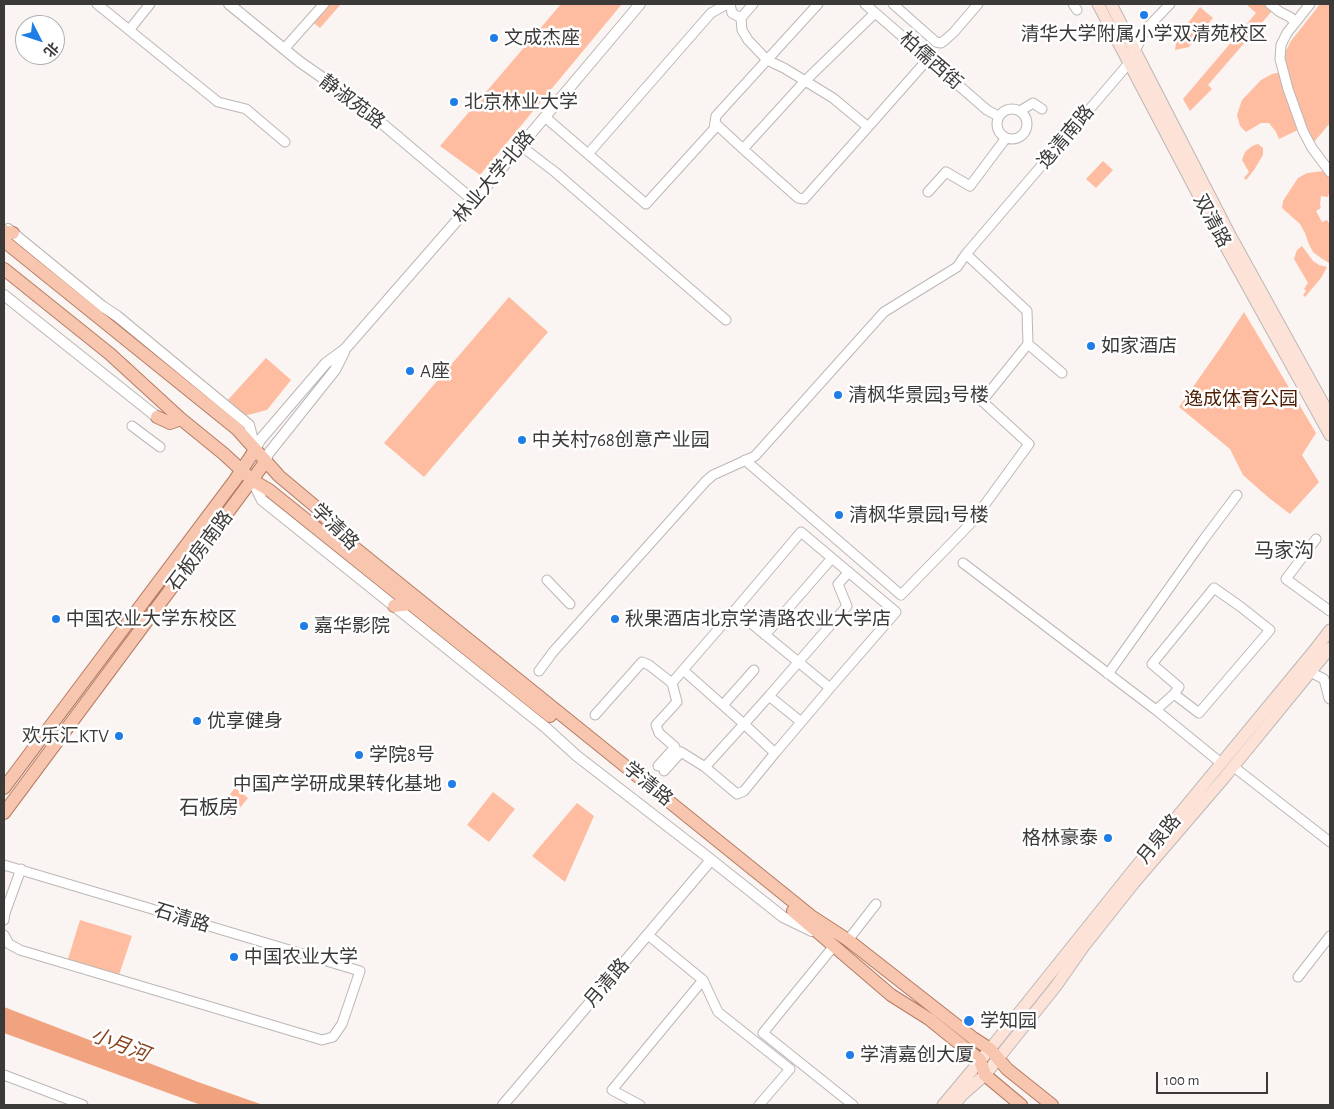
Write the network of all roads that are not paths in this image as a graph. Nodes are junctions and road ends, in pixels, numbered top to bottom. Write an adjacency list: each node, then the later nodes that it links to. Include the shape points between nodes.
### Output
1 (97, 4): 21 (street)
2 (150, 4): 21 (street)
3 (229, 4): 22 (street, 静淑苑路)
4 (324, 4): 22 (street)
5 (640, 4): 31 (street, 林业大学北路)
6 (726, 4): 38 (street, via 711,13)
7 (730, 4): 19 (street, via 732,13)
8 (753, 4): 19 (street)
9 (818, 4): 25 (street)
10 (865, 4): 18 (street, 柏儒西街)
11 (893, 4): 12 (street, via 936,42 941,42)
12 (978, 4)
13 (1098, 4): 26 (main road, 双清路)
14 (1111, 4): 23 (main road, 双清路)
15 (1170, 4): 23 (street, 逸清南路, via 1142,34)
16 (1270, 4): 20 (street)
17 (1310, 4): 20 (street)
18 (875, 13): 24 (street, 柏儒西街); 27 (street)
19 (741, 18): 25 (street, via 742,30 748,40)
20 (1295, 22): 39 (street, via 1280,45 1280,59 1303,131)
21 (130, 29): 35 (street, via 218,102 246,109)
22 (284, 49): 41 (street, 静淑苑路, via 353,99)
23 (1136, 51): 26 (street, 逸清南路); 50 (main road, 双清路, via 1231,237)
24 (928, 59): 30 (street, 柏儒西街); 33 (street)
25 (767, 60): 27 (street); 32 (street, via 716,116)
26 (1129, 63): 43 (street, 逸清南路); 54 (main road, 双清路)
27 (805, 81): 33 (street, via 833,98); 37 (street)
28 (1042, 109): 29 (street, via 1033,103)
29 (1020, 111): 30 (street, via 1010,108); 34 (street, via 1026,118 1027,128 1016,139)
30 (998, 116): 34 (street, via 998,131)
31 (545, 117): 36 (street, 林业大学北路); 38 (street)
32 (714, 123): 37 (street); 38 (street, via 714,130 646,204)
33 (868, 127): 37 (street, via 804,199 798,198)
34 (1006, 138): 40 (street, via 970,186 946,172)
35 (285, 142)
36 (521, 146): 41 (street, 林业大学北路); 46 (street)
37 (744, 149)
38 (588, 154)
39 (1330, 172)
40 (928, 192)
41 (474, 201): 48 (street, 林业大学北路)
42 (6, 233): 56 (main road, 学清路, via 237,429)
43 (966, 254): 47 (street, via 1028,311); 57 (street, 逸清南路, via 957,267 884,312 755,456)
44 (4, 268): 52 (main road, 学清路, via 110,354)
45 (4, 295): 51 (street)
46 (726, 320)
47 (1028, 344): 49 (street); 57 (street, via 982,401 1029,444 972,522 902,595)
48 (345, 349): 56 (street, 林业大学北路, via 326,363); 58 (street, 林业大学北路, via 335,370 268,454)
49 (1062, 373)
50 (1330, 416)
51 (157, 417): 52 (main road, via 170,423)
52 (181, 419): 59 (main road, 学清路)
53 (132, 426): 55 (street)
54 (1330, 435)
55 (160, 447)
56 (255, 450): 58 (main road, 学清路); 59 (main road, 石板房南路)
57 (745, 460): 78 (street, via 706,481)
58 (266, 461): 60 (main road, 石板房南路); 107 (main road, 学清路, via 345,540 811,916)
59 (241, 469): 60 (main road, 学清路); 95 (main road, 石板房南路)
60 (252, 480): 67 (main road, 学清路, via 269,490); 69 (street, 学清路, via 262,500); 96 (main road, 石板房南路)
61 (1237, 495): 80 (street)
62 (1316, 538): 71 (street, via 1286,578)
63 (832, 558): 65 (street); 70 (street, via 801,532); 73 (street)
64 (963, 563): 80 (street)
65 (848, 572): 75 (street, via 838,584 847,606); 82 (street, via 896,612)
66 (547, 580): 68 (street)
67 (410, 604): 69 (main road); 103 (main road, 学清路)
68 (570, 604)
69 (394, 606): 98 (street, 学清路, via 546,727 577,756)
70 (735, 610): 73 (street); 76 (street)
71 (1330, 611)
72 (1330, 630): 92 (main road, 月泉路)
73 (765, 635): 75 (street)
74 (1330, 648): 79 (main road, 月泉路)
75 (798, 662): 82 (street); 84 (street)
76 (683, 670): 81 (street); 86 (street)
77 (754, 670): 86 (street)
78 (539, 671)
79 (1310, 672): 85 (street, via 1324,680); 94 (main road, 月泉路)
80 (1108, 674): 87 (street)
81 (672, 683): 88 (street, via 642,662); 93 (street, via 677,702 656,725 659,733 675,747 661,769 681,752)
82 (830, 688): 89 (street)
83 (1174, 694): 83 (street, via 1199,713 1270,630 1214,588 1152,664 1179,688); 87 (street)
84 (769, 696): 89 (street, via 800,721); 90 (street)
85 (1330, 699)
86 (723, 705): 90 (street)
87 (1156, 710): 92 (street)
88 (595, 716)
89 (803, 720): 91 (street)
90 (744, 724): 91 (street); 93 (street)
91 (775, 752): 93 (street, via 744,791 737,794)
92 (1221, 763): 111 (main road, 月泉路, via 1122,884)
93 (705, 767)
94 (1234, 767): 97 (street); 111 (main road, 月泉路, via 1134,882 1056,986)
95 (4, 788)
96 (4, 813)
97 (1330, 842)
98 (711, 860): 103 (street, 学清路, via 782,917); 105 (street, 月清路)
99 (4, 865): 100 (street, 石清路)
100 (21, 869): 102 (street); 104 (street, 石清路, via 360,971 342,1024 334,1037 322,1040 20,950 9,944)
101 (876, 904): 107 (street)
102 (4, 920)
103 (818, 934): 108 (main road, 学清路)
104 (4, 935)
105 (648, 935): 110 (street); 117 (street, 月清路)
106 (1330, 936): 109 (street)
107 (848, 940): 111 (main road, 学清路)
108 (833, 947): 112 (main road, 学清路, via 891,995 929,1019); 115 (street, via 763,1033)
109 (1298, 977)
110 (703, 980): 118 (street, via 612,1090); 119 (street, via 718,1012 790,1069)
111 (994, 1053): 112 (main road); 114 (main road); 123 (main road, 学清路, via 1007,1069)
112 (980, 1060): 114 (main road); 120 (main road)
113 (4, 1075): 116 (street)
114 (985, 1075): 121 (main road); 122 (main road)
115 (850, 1104)
116 (83, 1105)
117 (502, 1105)
118 (640, 1105)
119 (760, 1105)
120 (944, 1105)
121 (954, 1105)
122 (1021, 1105)
123 (1052, 1105)

